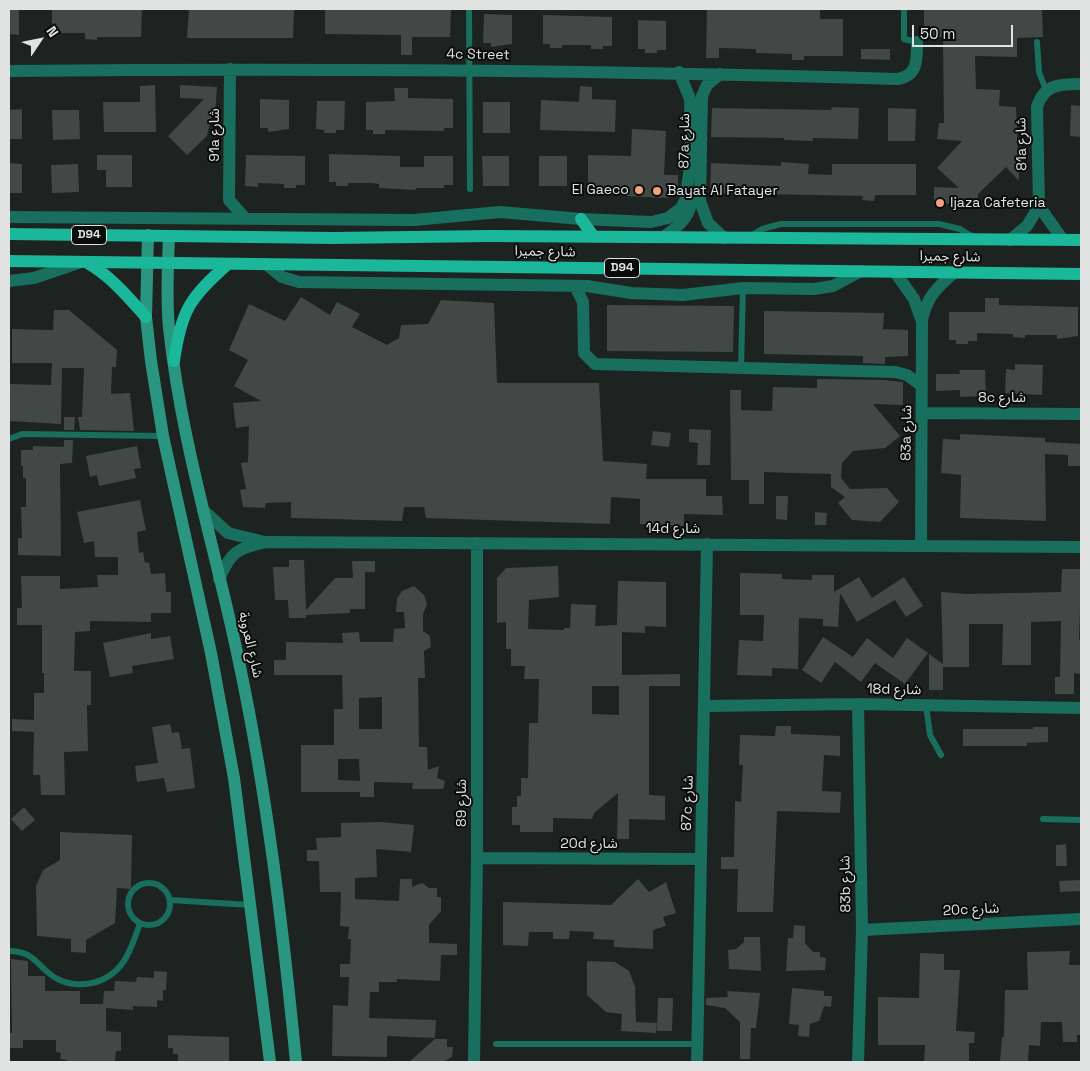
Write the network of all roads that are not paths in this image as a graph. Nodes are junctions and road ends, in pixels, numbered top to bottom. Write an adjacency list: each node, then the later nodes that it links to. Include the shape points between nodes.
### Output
1 (469, 9): 6 (lane)
2 (904, 9): 3 (lane, via 904,39)
3 (917, 42): 9 (street, 4c Street, via 917,64 903,78)
4 (1037, 42): 11 (lane, via 1039,72)
5 (230, 69): 6 (street, 4c Street); 7 (street, 4c Street); 14 (street, 91a شارع)
6 (470, 70): 8 (street, 4c Street); 13 (lane)
7 (9, 71)
8 (679, 72): 9 (street, 4c Street); 12 (street, 87a شارع, via 690,100)
9 (720, 74): 25 (street, 87a شارع, via 707,85 702,96 700,201 708,223)
10 (1081, 84): 11 (street, via 1055,85)
11 (1046, 90): 15 (street, 81a شارع, via 1037,108)
12 (691, 160): 19 (street, via 685,200 681,208 668,218 651,222); 24 (street, 87a شارع, via 691,207 681,224)
13 (470, 189)
14 (229, 200): 17 (street); 18 (street)
15 (1039, 206): 26 (street, via 1026,226); 27 (street)
16 (9, 217): 17 (street)
17 (209, 218): 18 (street)
18 (245, 218): 19 (street, via 414,220 500,212)
19 (581, 219): 23 (main road)
20 (9, 234): 21 (main road, شارع جميرا / D94)
21 (148, 235): 22 (main road, شارع جميرا / D94); 31 (main road)
22 (169, 236): 23 (main road, شارع جميرا / D94); 32 (main road, شارع العروبة)
23 (594, 237): 24 (main road, شارع جميرا / D94)
24 (663, 237): 25 (main road, شارع جميرا / D94)
25 (724, 238): 26 (main road, شارع جميرا / D94)
26 (1010, 240): 27 (main road, شارع جميرا / D94)
27 (1063, 240): 28 (main road, شارع جميرا / D94)
28 (1081, 240)
29 (9, 261): 30 (main road, شارع جميرا / D94)
30 (84, 261): 31 (main road, شارع جميرا / D94); 39 (street, via 34,278); 42 (main road, via 119,286)
31 (147, 262): 32 (main road, شارع جميرا / D94); 42 (main road)
32 (168, 263): 33 (main road, شارع جميرا / D94); 44 (main road, شارع العروبة, via 169,328)
33 (228, 264): 34 (main road, شارع جميرا / D94); 44 (main road, via 199,291 186,310 178,329)
34 (266, 264): 35 (main road, شارع جميرا / D94); 40 (street, via 282,277 300,282)
35 (861, 271): 36 (main road, شارع جميرا / D94); 41 (street, via 842,283 824,288)
36 (895, 272): 37 (main road, شارع جميرا / D94); 43 (street, 83a شارع, via 914,299)
37 (955, 272): 38 (main road, شارع جميرا / D94); 43 (street, 83a شارع, via 929,298)
38 (1081, 274)
39 (9, 281)
40 (576, 286): 41 (street, via 683,295); 45 (street, via 584,308 584,352 595,364)
41 (743, 288): 45 (lane)
42 (146, 317): 49 (main road)
43 (922, 320): 46 (street, 83a شارع)
44 (174, 361): 51 (main road, شارع العروبة, via 188,449)
45 (741, 369): 46 (street, via 895,372 907,375)
46 (922, 386): 47 (street, 83a شارع)
47 (922, 413): 48 (street, 8c شارع); 55 (street, 83a شارع)
48 (1081, 414)
49 (162, 436): 50 (lane, via 22,434); 68 (main road, via 211,653 234,778)
50 (9, 439)
51 (203, 510): 52 (street, 14d شارع, via 228,532); 57 (main road, شارع العروبة)
52 (266, 542): 53 (street, 14d شارع); 57 (street, 14d شارع, via 235,552 227,560)
53 (477, 543): 54 (street, 14d شارع); 65 (street, شارع 89)
54 (707, 544): 55 (street, 14d شارع); 60 (street, 87c شارع)
55 (921, 546): 56 (street, 14d شارع)
56 (1081, 547)
57 (219, 579): 76 (main road, شارع العروبة, via 239,660 261,778 279,895)
58 (858, 704): 59 (street, 18d شارع); 60 (street, 18d شارع); 71 (street, 83b شارع)
59 (926, 705): 61 (street, 18d شارع); 62 (lane, via 927,728)
60 (706, 706): 66 (street, 87c شارع)
61 (1081, 708)
62 (941, 755)
63 (1043, 819): 64 (lane)
64 (1081, 820)
65 (477, 858): 66 (street, 20d شارع); 77 (street, شارع 89)
66 (701, 859): 74 (street, 87c شارع)
67 (170, 900): 68 (lane); 70 (lane, via 164,918 153,924); 70 (lane, via 156,884 149,882 136,887 128,899 128,906 134,919)
68 (250, 906): 75 (main road)
69 (1081, 919): 71 (street, 20c شارع)
70 (140, 923): 72 (lane, via 129,955 118,971 85,985 55,978 28,954)
71 (862, 930): 79 (street, 83b شارع)
72 (9, 951)
73 (496, 1044): 74 (lane)
74 (698, 1044): 78 (street, 87c شارع)
75 (270, 1062)
76 (296, 1062)
77 (474, 1062)
78 (697, 1062)
79 (858, 1062)

